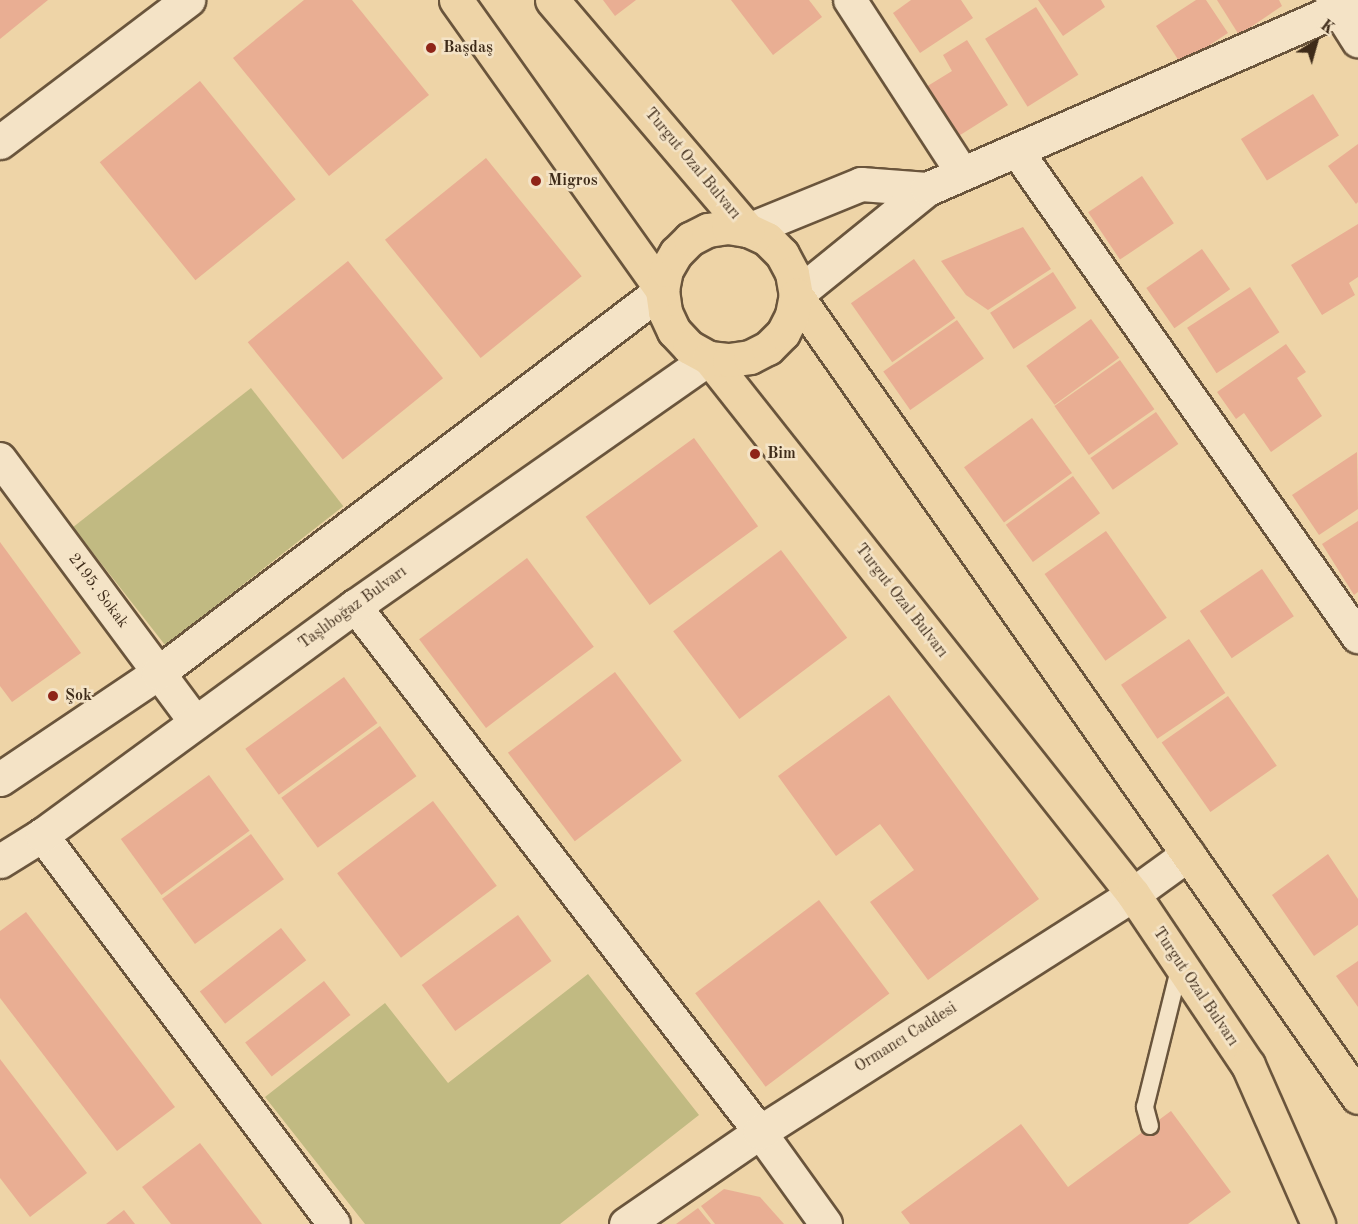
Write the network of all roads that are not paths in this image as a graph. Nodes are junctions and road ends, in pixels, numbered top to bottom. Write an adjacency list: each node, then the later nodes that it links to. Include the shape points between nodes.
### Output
1 (188, 0): 7 (street)
2 (456, 0): 12 (main road, Turgut Ozal Bulvarı)
3 (552, 0): 11 (main road, Turgut Ozal Bulvarı)
4 (850, 0): 9 (street)
5 (1343, 4): 6 (street); 8 (street)
6 (1358, 41)
7 (0, 142)
8 (1017, 151): 9 (street); 17 (street)
9 (963, 174): 10 (street)
10 (927, 189): 11 (street, via 861,184); 13 (street)
11 (748, 230): 12 (main road, via 708,230 690,239 666,270); 13 (main road, Turgut Ozal Bulvarı, via 767,239 782,254 792,273)
12 (662, 290): 14 (main road, Turgut Ozal Bulvarı, via 665,312 674,331 689,347); 18 (street)
13 (796, 295): 14 (main road, via 783,333 768,348 750,357); 22 (main road, Turgut Ozal Bulvarı)
14 (709, 358): 16 (street, Taşlıboğaz Bulvarı); 24 (main road, Turgut Ozal Bulvarı)
15 (0, 459): 18 (street, 2195. Sokak)
16 (355, 606): 19 (street, Taşlıboğaz Bulvarı); 28 (street)
17 (1358, 637)
18 (158, 673): 19 (street, 2195. Sokak); 20 (street)
19 (196, 723): 21 (street, Taşlıboğaz Bulvarı)
20 (0, 779)
21 (42, 835): 23 (street, Taşlıboğaz Bulvarı); 29 (street)
22 (1188, 854): 24 (street, Ormancı Caddesi); 26 (main road, Turgut Ozal Bulvarı)
23 (0, 861)
24 (1132, 894): 25 (main road, Turgut Ozal Bulvarı); 28 (street, Ormancı Caddesi)
25 (1180, 965): 27 (lane, via 1145,1107); 32 (main road, Turgut Ozal Bulvarı, via 1248,1065)
26 (1358, 1097)
27 (1150, 1126)
28 (760, 1132): 30 (street, Ormancı Caddesi); 31 (street)
29 (334, 1224)
30 (626, 1224)
31 (826, 1224)
32 (1318, 1224)

